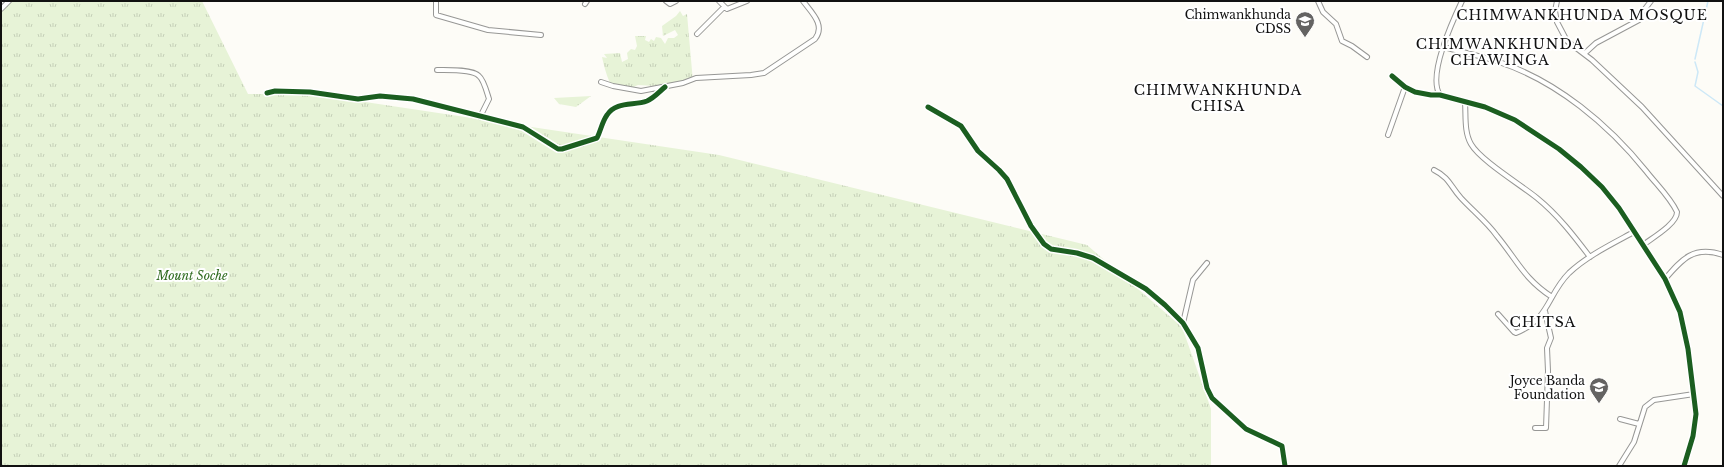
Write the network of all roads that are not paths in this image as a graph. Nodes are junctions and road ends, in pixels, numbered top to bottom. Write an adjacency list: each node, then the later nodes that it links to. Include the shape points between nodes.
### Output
1 (9, 1): 13 (street)
2 (436, 1): 15 (street, via 436,15 488,30)
3 (666, 1): 4 (street, via 670,4)
4 (676, 1)
5 (719, 1): 12 (street)
6 (747, 1): 12 (street, via 730,9)
7 (803, 1): 22 (street, via 819,24 818,35 764,73 725,78 696,78)
8 (1318, 1): 18 (street, via 1323,12 1336,24 1341,40)
9 (1462, 1): 16 (street)
10 (1557, 1): 17 (street, via 1556,16 1561,33 1570,45)
11 (1651, 1): 17 (street, via 1639,20 1596,43)
12 (724, 7): 14 (street)
13 (1, 9)
14 (697, 34)
15 (541, 35)
16 (1444, 47): 25 (street, via 1437,75); 33 (street, via 1499,62 1526,73 1588,111 1614,135 1638,161 1677,212 1674,220)
17 (1584, 54): 31 (street, via 1648,112)
18 (1367, 57)
19 (438, 70): 28 (street, via 475,73 479,76 489,99)
20 (1392, 76): 23 (street)
21 (601, 82): 22 (street, via 641,91)
22 (665, 87): 28 (street, via 648,100 620,105 609,111 597,138 562,149 523,127)
23 (1404, 87): 25 (street, via 1422,94); 29 (street)
24 (267, 93): 28 (street, via 310,92 358,99 380,96 409,98)
25 (1440, 95): 26 (street)
26 (1466, 102): 32 (street, via 1500,113 1559,149 1602,187); 35 (street, via 1466,127 1474,149 1539,199 1569,230)
27 (928, 107): 41 (street, via 961,126 978,151 999,170 1007,180 1030,226 1044,244 1052,249 1084,254 1108,265 1155,296)
28 (480, 117)
29 (1388, 135)
30 (1434, 170): 38 (street, via 1445,176 1498,236 1528,278)
31 (1723, 196)
32 (1634, 232): 33 (street); 35 (street)
33 (1643, 245): 37 (street)
34 (1723, 255): 37 (street, via 1705,251 1688,255)
35 (1590, 257): 38 (street, via 1568,274)
36 (1207, 263): 41 (street, via 1193,280)
37 (1665, 279): 42 (street, via 1680,312)
38 (1552, 297): 39 (street)
39 (1545, 311): 40 (street, via 1528,327 1516,333); 45 (street, via 1551,338 1547,348 1547,418 1546,428)
40 (1498, 314)
41 (1183, 323): 46 (street, via 1198,348 1207,388 1212,398 1246,428 1282,446)
42 (1694, 394): 44 (street, via 1654,400 1645,408); 48 (street, via 1696,420)
43 (1620, 419): 44 (street)
44 (1639, 424): 47 (street, via 1634,442)
45 (1535, 428)
46 (1285, 466)
47 (1619, 466)
48 (1685, 466)

